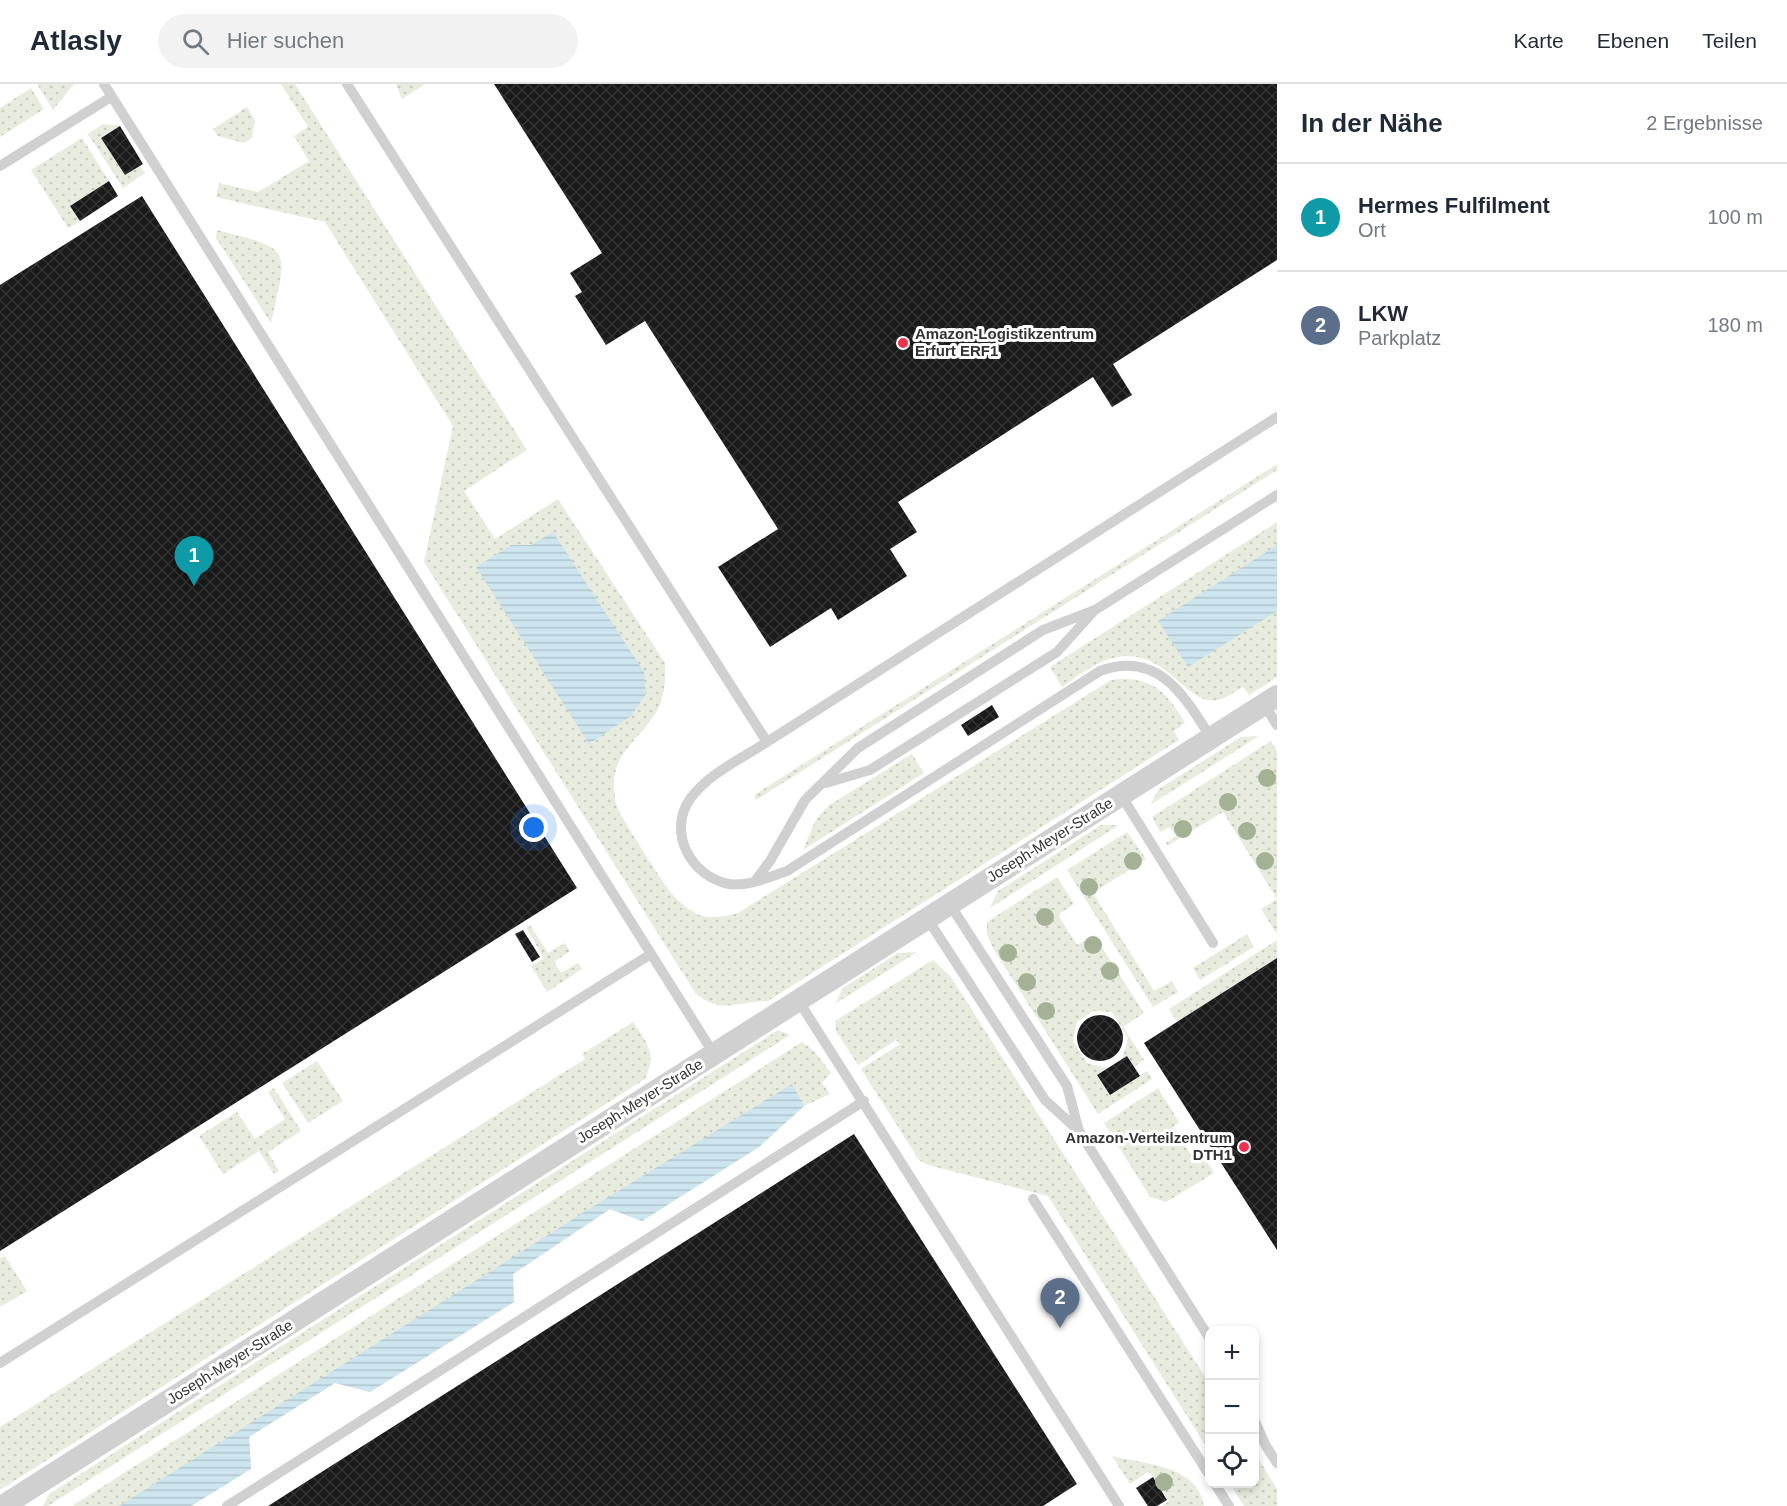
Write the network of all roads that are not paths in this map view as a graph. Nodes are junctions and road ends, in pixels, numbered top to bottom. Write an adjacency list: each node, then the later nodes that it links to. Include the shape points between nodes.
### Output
1 (104, 84): 3 (lane)
2 (347, 84): 11 (lane)
3 (111, 96): 4 (lane); 18 (lane)
4 (0, 166)
5 (1277, 417): 11 (lane)
6 (1277, 495): 7 (lane)
7 (1095, 610): 12 (lane, via 1043,630 858,748); 12 (lane, via 1057,652 870,770)
8 (1270, 700): 9 (lane); 10 (street, Joseph-Meyer-Straße)
9 (1277, 725)
10 (1211, 738): 13 (street, Joseph-Meyer-Straße); 14 (lane, via 1179,690 1165,678 1133,664 1117,665 1100,671 787,871)
11 (767, 742): 14 (lane, via 698,790 682,813 680,827 689,857 702,871 729,884)
12 (824, 784): 14 (lane, via 805,800)
13 (1121, 795): 15 (street, Joseph-Meyer-Straße); 17 (lane)
14 (754, 882)
15 (949, 903): 16 (street, Joseph-Meyer-Straße); 22 (lane, via 1067,1086)
16 (927, 918): 19 (street, Joseph-Meyer-Straße); 22 (lane, via 1045,1100)
17 (1213, 943)
18 (651, 954): 20 (lane); 25 (lane)
19 (798, 1000): 20 (street, Joseph-Meyer-Straße); 21 (lane)
20 (714, 1054): 30 (street, Joseph-Meyer-Straße)
21 (864, 1101): 31 (lane); 32 (lane)
22 (1079, 1131): 24 (lane)
23 (1033, 1199): 28 (lane)
24 (1205, 1333)
25 (0, 1363)
26 (1259, 1430): 27 (lane)
27 (1277, 1463)
28 (1205, 1470)
29 (1218, 1488): 33 (lane)
30 (3, 1506)
31 (227, 1506)
32 (1119, 1506)
33 (1229, 1506)

